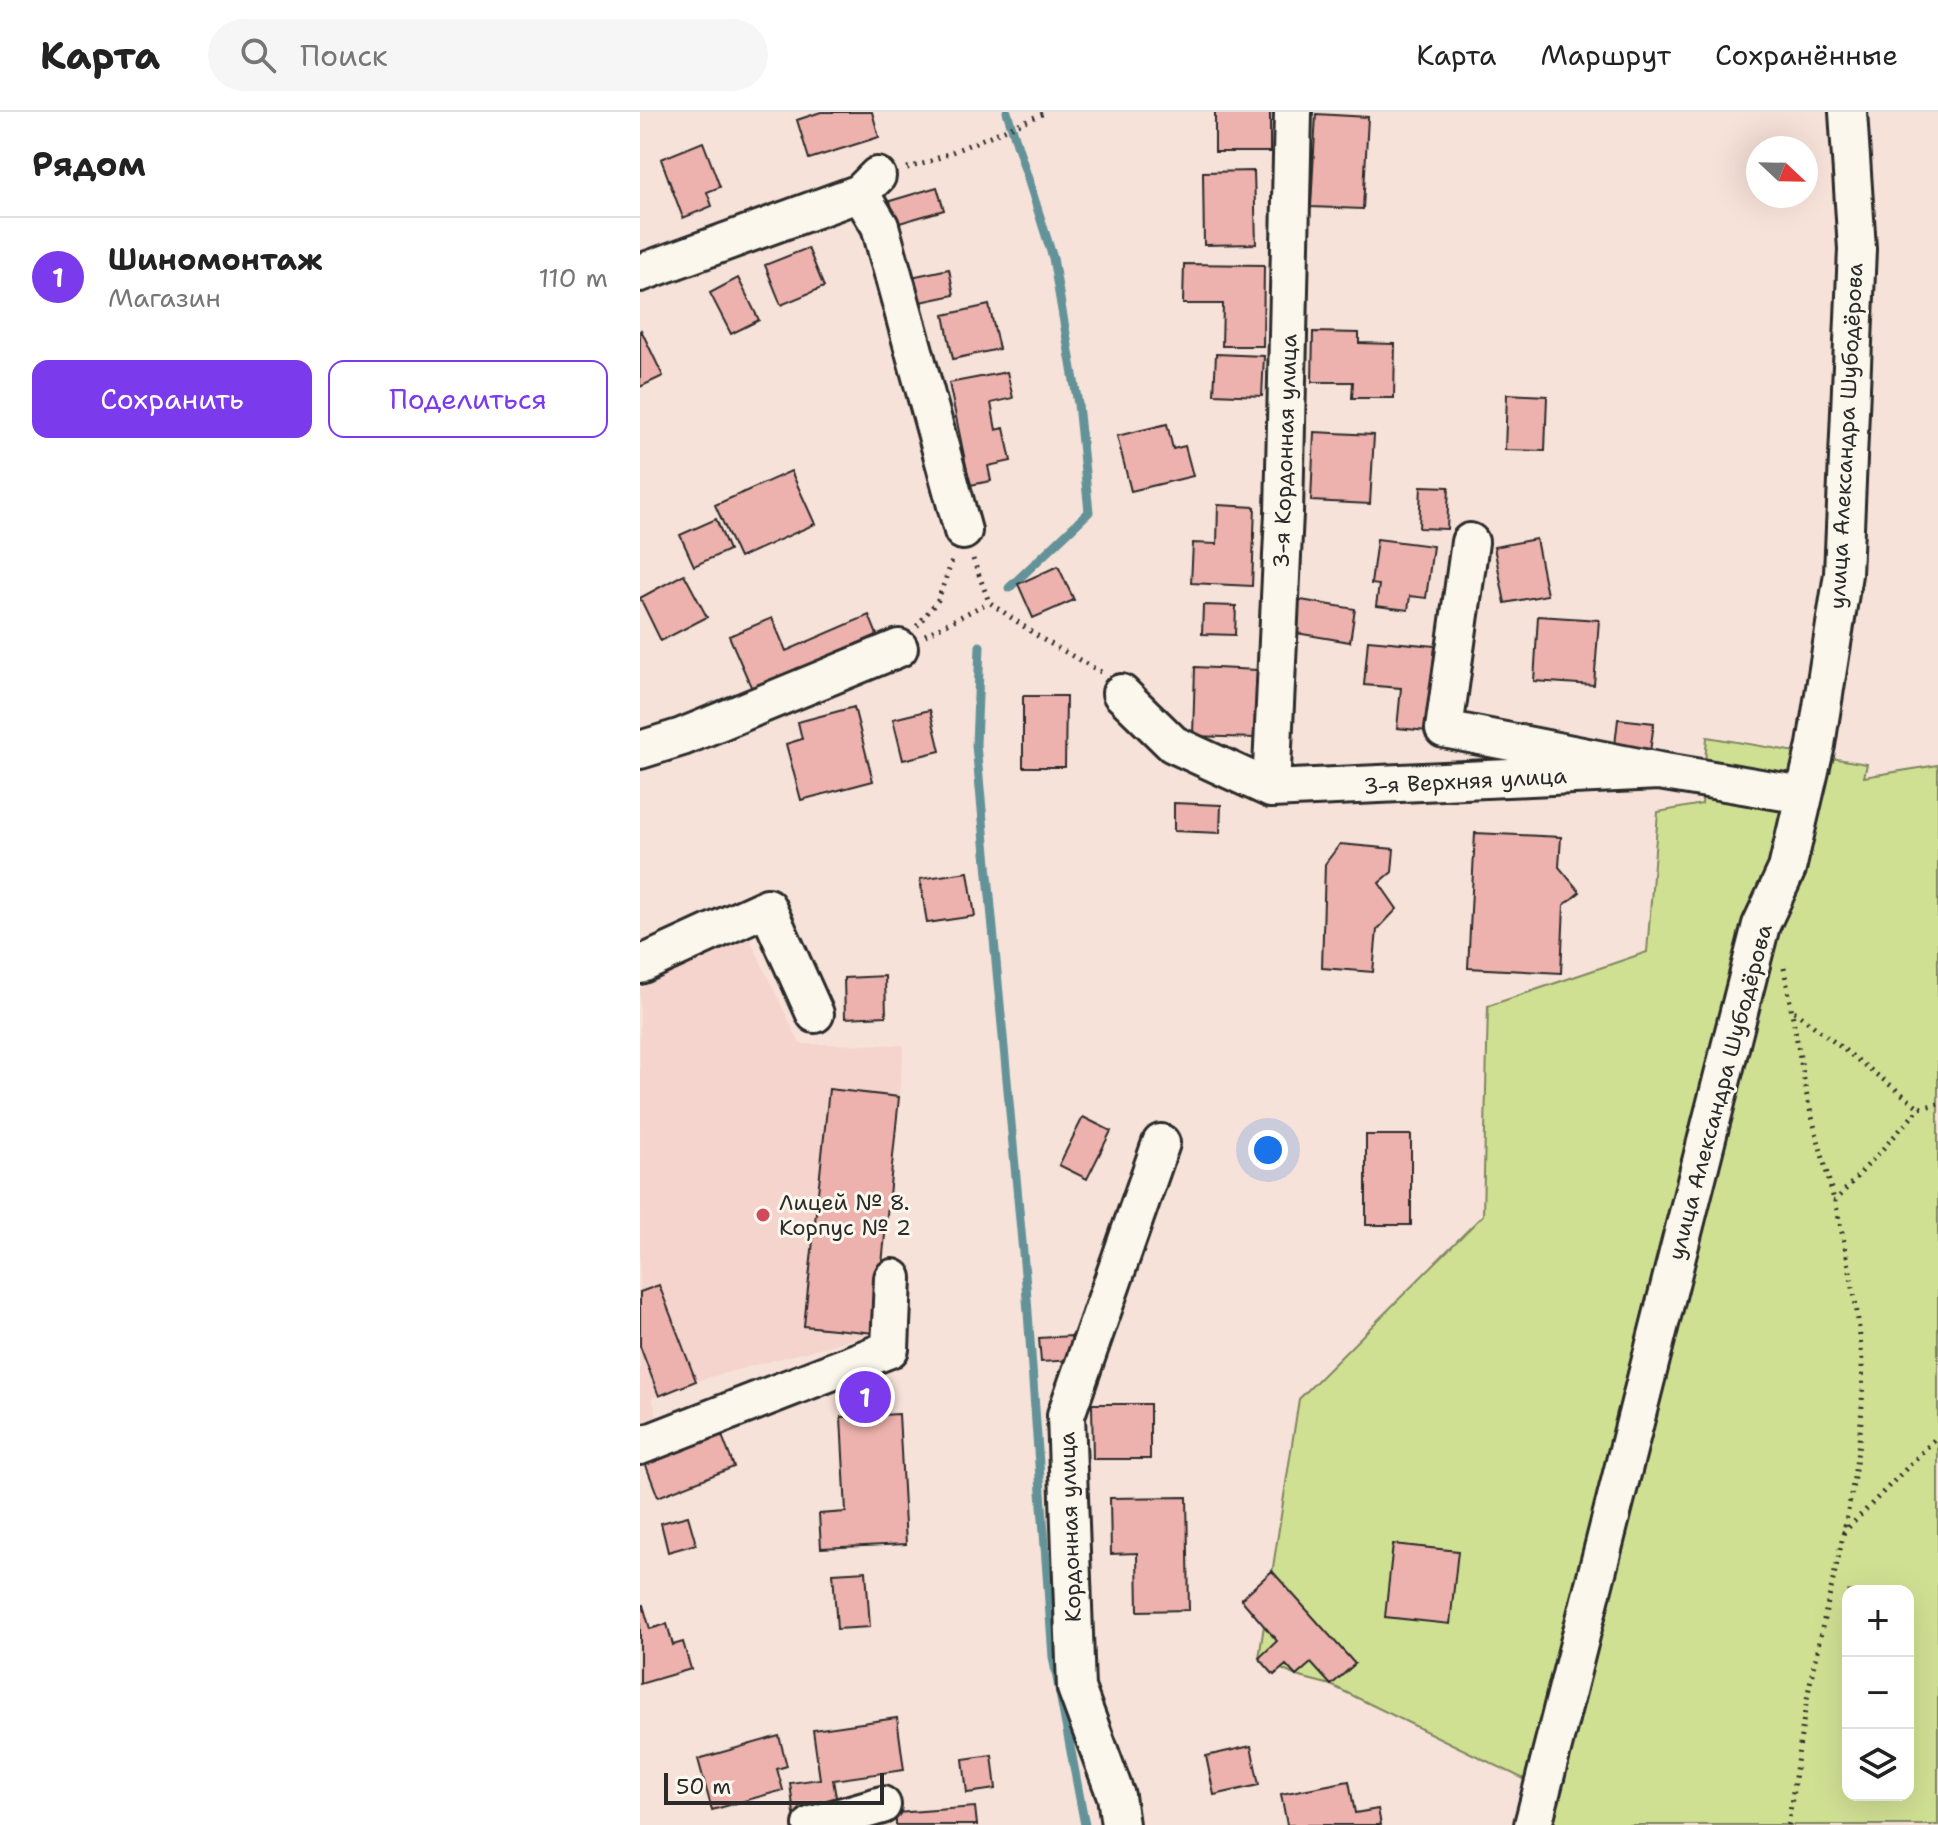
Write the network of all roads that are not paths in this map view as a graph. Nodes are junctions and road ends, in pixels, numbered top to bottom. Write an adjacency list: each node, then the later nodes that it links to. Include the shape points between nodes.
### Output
1 (1293, 112): 10 (street, 3-я Кордонная улица, via 1284,513)
2 (1848, 112): 11 (street, улица Александра Шубодёрова, via 1857,249 1843,574)
3 (640, 273): 4 (street, via 869,184)
4 (963, 531)
5 (1470, 542): 9 (street, via 1444,729)
6 (899, 648): 8 (street)
7 (1111, 683): 10 (street, via 1173,744)
8 (640, 750)
9 (1659, 771): 10 (street, 3-я Верхняя улица); 11 (street)
10 (1271, 789)
11 (1803, 795): 20 (street, улица Александра Шубодёрова, via 1787,869 1761,925)
12 (640, 965): 13 (street, via 767,907)
13 (815, 1014)
14 (1161, 1143): 19 (street, Кордонная улица, via 1066,1415 1076,1688 1116,1796)
15 (893, 1278): 16 (street, via 890,1349)
16 (640, 1446)
17 (882, 1805): 18 (street)
18 (812, 1825)
19 (1120, 1825)
20 (1533, 1825)

